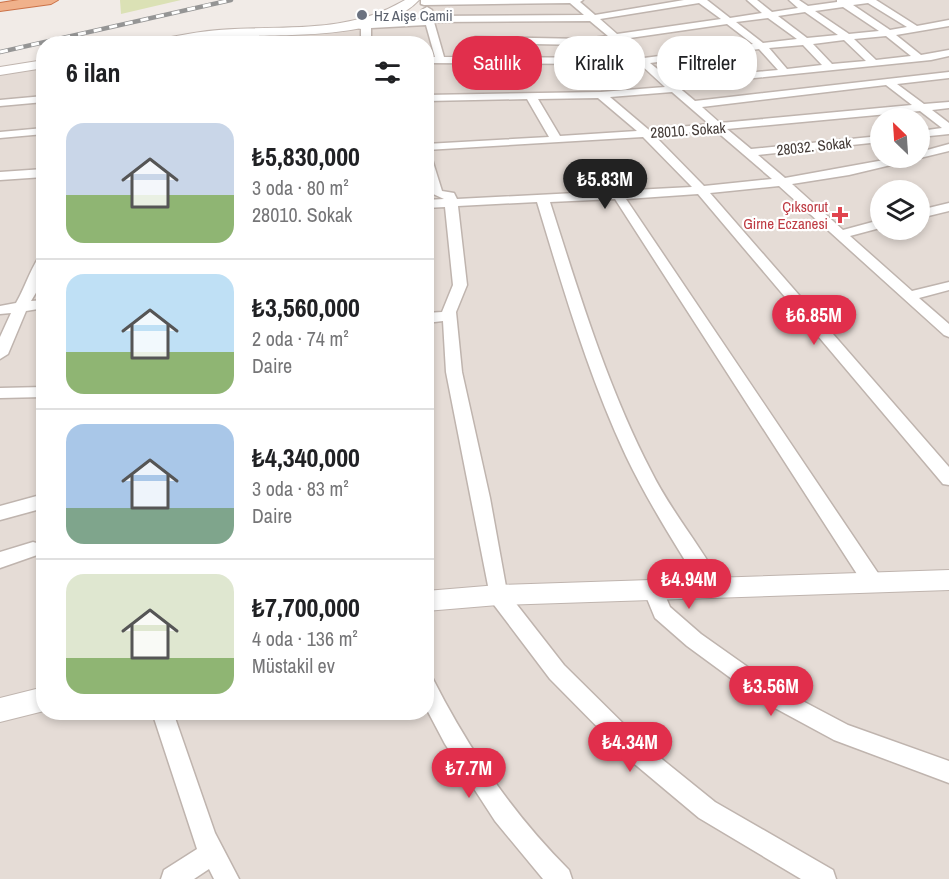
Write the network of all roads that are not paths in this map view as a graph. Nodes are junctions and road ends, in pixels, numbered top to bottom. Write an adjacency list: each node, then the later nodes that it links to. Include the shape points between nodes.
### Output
1 (51, 0): 8 (highway)
2 (574, 0): 6 (street); 11 (street)
3 (701, 0): 11 (street); 13 (street)
4 (751, 0): 10 (street)
5 (794, 0): 9 (street)
6 (420, 1): 12 (street); 15 (street)
7 (843, 2): 9 (street); 16 (street, via 870,0); 17 (street)
8 (0, 7)
9 (808, 10): 10 (street); 26 (street)
10 (771, 16): 13 (street); 27 (street)
11 (592, 18): 12 (street); 23 (street)
12 (429, 19): 15 (street); 22 (street)
13 (728, 21): 24 (street); 29 (street)
14 (949, 23): 16 (street)
15 (361, 26): 20 (street); 21 (street)
16 (916, 29): 17 (street)
17 (889, 33): 26 (street); 31 (street)
18 (203, 36): 19 (street)
19 (234, 36)
20 (271, 36)
21 (365, 36)
22 (434, 36)
23 (612, 36)
24 (634, 36)
25 (434, 37): 33 (street)
26 (847, 37): 27 (street); 35 (street)
27 (806, 42): 29 (street); 38 (street)
28 (757, 47): 29 (street)
29 (763, 47): 40 (street)
30 (949, 53): 31 (street)
31 (919, 58): 35 (street)
32 (434, 59): 33 (street)
33 (440, 59): 34 (street)
34 (554, 60)
35 (874, 63): 38 (street)
36 (645, 64): 42 (street)
37 (36, 65): 39 (street)
38 (829, 67): 40 (street)
39 (0, 71)
40 (785, 72): 41 (street)
41 (757, 74)
42 (657, 75)
43 (949, 75): 44 (street)
44 (888, 81): 52 (street); 54 (street)
45 (657, 88): 47 (street)
46 (674, 90): 52 (street)
47 (601, 94): 48 (street); 60 (street)
48 (530, 95): 49 (street); 63 (street)
49 (434, 98)
50 (36, 100): 51 (street)
51 (0, 103)
52 (691, 105): 57 (street)
53 (949, 105): 54 (street, 28010. Sokak)
54 (923, 108)
55 (870, 113): 57 (street, 28010. Sokak)
56 (930, 114): 58 (street)
57 (718, 128): 60 (street, 28010. Sokak); 68 (street)
58 (949, 130): 61 (street)
59 (36, 132): 62 (street)
60 (646, 133): 63 (street, 28010. Sokak); 74 (street)
61 (930, 133)
62 (0, 135)
63 (556, 138): 65 (street, 28010. Sokak)
64 (870, 140): 68 (street, 28032. Sokak)
65 (434, 146)
66 (949, 147): 67 (street)
67 (930, 152)
68 (748, 153): 72 (street)
69 (870, 166): 72 (street)
70 (36, 174): 71 (street)
71 (0, 176)
72 (782, 182): 74 (street); 82 (street)
73 (434, 184): 77 (street, via 437,193 450,196)
74 (703, 192): 75 (street); 95 (street)
75 (618, 195): 76 (street); 101 (street)
76 (542, 197): 77 (street); 102 (street, via 590,349 633,454 665,516)
77 (451, 202): 78 (street); 89 (street, via 460,285)
78 (434, 203)
79 (949, 207): 80 (street)
80 (930, 212)
81 (870, 227): 82 (street)
82 (840, 235): 85 (street)
83 (36, 272): 87 (street, via 33,286)
84 (949, 286): 85 (street)
85 (908, 296): 91 (street)
86 (36, 305): 87 (street)
87 (20, 308): 88 (street); 92 (street)
88 (0, 310)
89 (449, 316): 90 (street); 104 (street, via 454,372)
90 (434, 317)
91 (949, 332)
92 (0, 354)
93 (36, 392): 94 (street)
94 (0, 393)
95 (949, 479)
96 (36, 503): 97 (street)
97 (0, 513)
98 (33, 549): 99 (street)
99 (0, 560)
100 (949, 580): 101 (street)
101 (873, 582): 102 (street)
102 (713, 588): 103 (street)
103 (652, 590): 104 (street); 110 (street, via 662,612 770,694 842,733)
104 (498, 595): 105 (street); 115 (street, via 557,672 639,754 707,810)
105 (434, 600)
106 (36, 701): 108 (street)
107 (434, 704): 114 (street, via 509,823)
108 (0, 710)
109 (165, 720): 111 (street)
110 (949, 772)
111 (212, 852): 112 (street); 113 (street)
112 (173, 879)
113 (227, 879)
114 (560, 879)
115 (824, 879)

